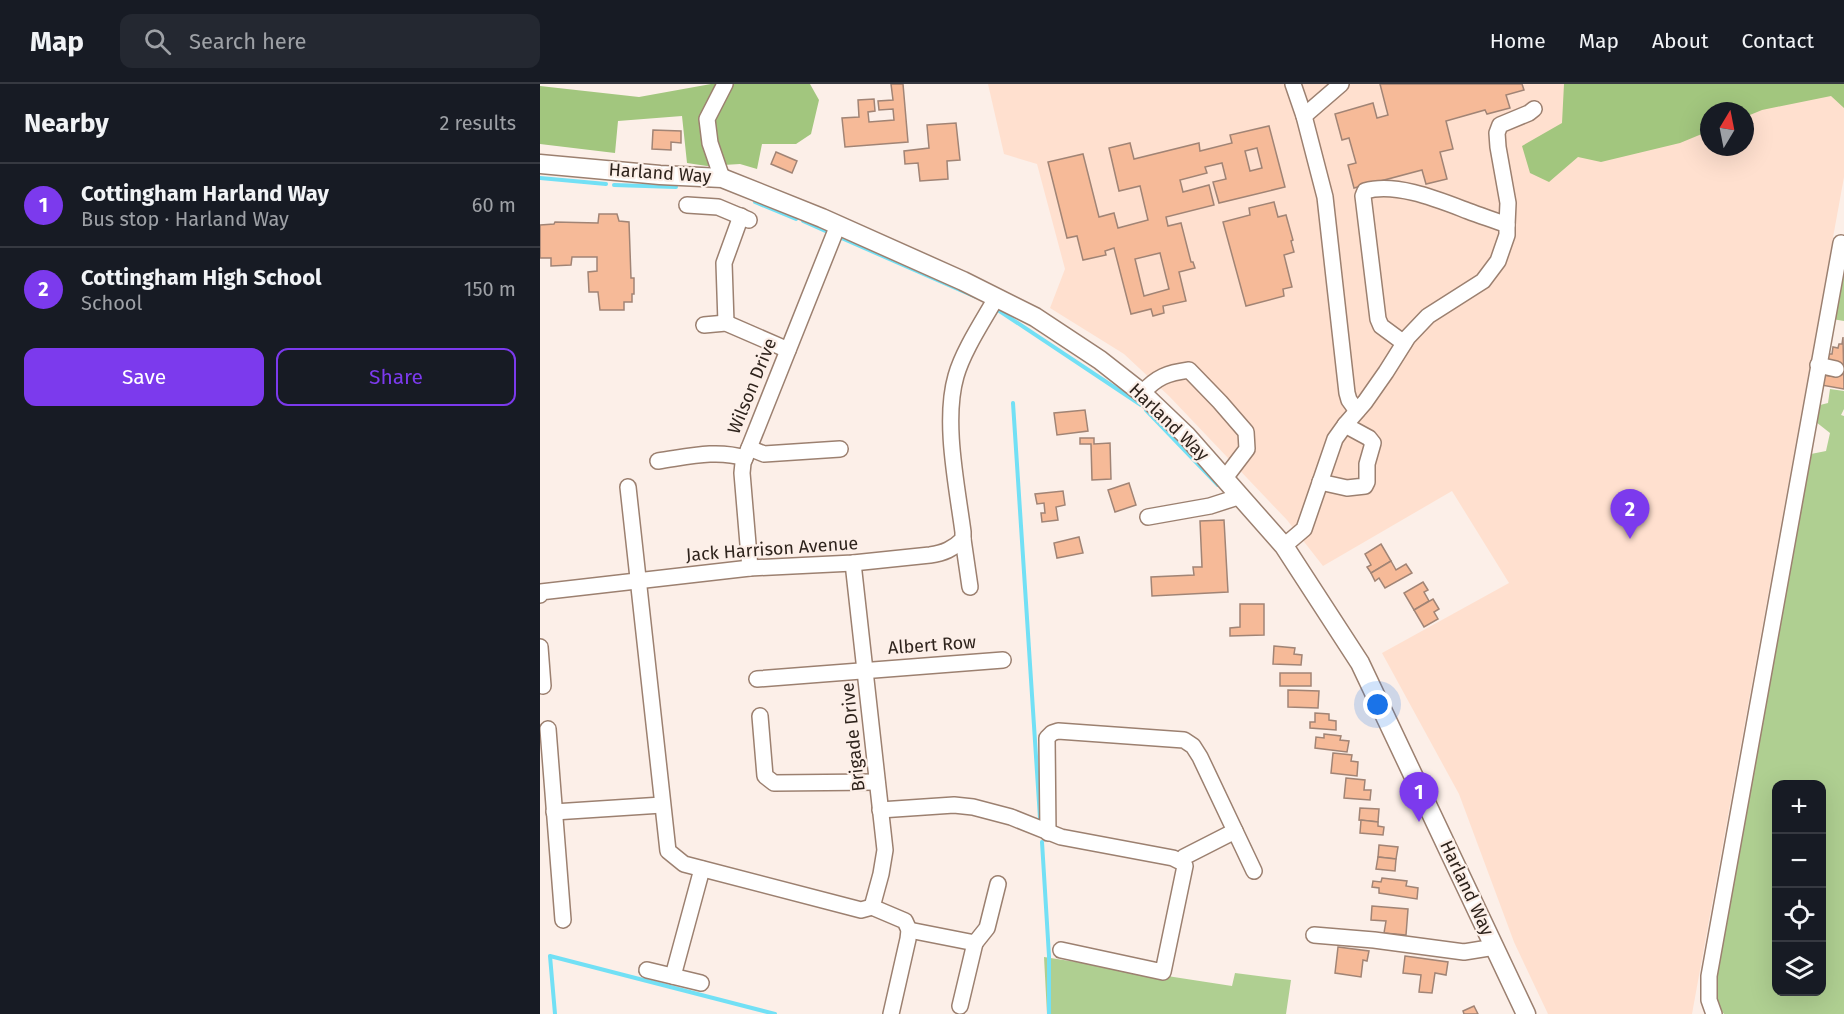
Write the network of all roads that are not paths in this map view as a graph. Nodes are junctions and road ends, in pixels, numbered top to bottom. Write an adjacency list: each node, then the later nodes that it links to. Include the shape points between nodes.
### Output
1 (725, 84): 7 (street, via 706,119)
2 (1293, 84): 5 (street)
3 (1341, 84): 5 (street)
4 (1534, 109): 10 (street, via 1500,124 1498,129 1508,203)
5 (1304, 116): 20 (street, via 1324,197 1347,393)
6 (540, 164): 7 (main road, Harland Way)
7 (722, 178): 9 (main road, Harland Way)
8 (687, 205): 13 (street, via 717,207 745,218 724,263)
9 (838, 225): 12 (main road, Harland Way); 16 (street, Wilson Drive)
10 (1507, 225): 15 (street, via 1498,261 1483,281 1428,316); 15 (street, via 1419,193 1365,191 1378,319)
11 (1844, 244): 17 (street, via 1840,243)
12 (996, 298): 19 (main road, Harland Way, via 1035,317); 30 (street, via 960,365 953,388 952,438)
13 (726, 323): 14 (street); 16 (street)
14 (704, 325)
15 (1404, 344): 20 (street)
16 (788, 350): 23 (street, Wilson Drive)
17 (1818, 365): 18 (street); 67 (street, via 1709,976 1709,1000)
18 (1836, 369)
19 (1142, 393): 25 (main road, Harland Way); 25 (street, via 1171,372 1189,370 1246,432 1248,449)
20 (1357, 411): 21 (street)
21 (1345, 425): 26 (street, via 1335,440); 26 (street, via 1373,443 1367,482 1365,486 1347,488)
22 (840, 449): 23 (street)
23 (747, 453): 24 (street, via 711,453); 33 (street, Wilson Drive, via 742,473)
24 (658, 461)
25 (1225, 478): 28 (main road, Harland Way)
26 (1320, 482): 31 (street, via 1304,529)
27 (628, 487): 34 (street)
28 (1241, 496): 29 (street); 31 (main road, Harland Way)
29 (1148, 517)
30 (963, 539): 32 (street, Jack Harrison Avenue, via 942,554); 35 (street)
31 (1284, 546): 59 (main road, Harland Way, via 1360,663)
32 (853, 563): 33 (street, Jack Harrison Avenue); 39 (street, Brigade Drive)
33 (750, 568): 34 (street, Jack Harrison Avenue)
34 (638, 581): 36 (street, Jack Harrison Avenue); 45 (street)
35 (970, 587)
36 (540, 595)
37 (540, 647): 41 (street)
38 (1003, 660): 39 (street, Albert Row)
39 (865, 669): 40 (street, Albert Row); 44 (street, Brigade Drive)
40 (757, 678)
41 (543, 686)
42 (760, 716): 44 (street, via 765,776 774,783)
43 (548, 729): 47 (street)
44 (877, 782): 46 (street, Brigade Drive)
45 (662, 805): 47 (street); 51 (street, via 668,851 684,864)
46 (880, 810): 49 (street, via 973,807); 54 (street, Brigade Drive, via 885,850)
47 (554, 812): 55 (street)
48 (1235, 831): 49 (street, via 1200,757 1184,740 1058,731 1047,738); 50 (street); 52 (street)
49 (1048, 833): 50 (street)
50 (1180, 861): 60 (street, via 1185,866 1163,972)
51 (702, 869): 54 (street, via 861,910); 62 (street)
52 (1254, 871)
53 (998, 884): 58 (street, via 987,928)
54 (872, 906): 56 (street, via 905,921)
55 (563, 920)
56 (909, 930): 58 (street); 65 (street)
57 (1314, 935): 59 (street, via 1464,952)
58 (975, 943): 64 (street)
59 (1495, 947): 66 (main road, Harland Way)
60 (1061, 950)
61 (647, 970): 62 (street)
62 (673, 976): 63 (street)
63 (701, 983)
64 (960, 1006)
65 (891, 1014)
66 (1526, 1014)
67 (1714, 1014)

